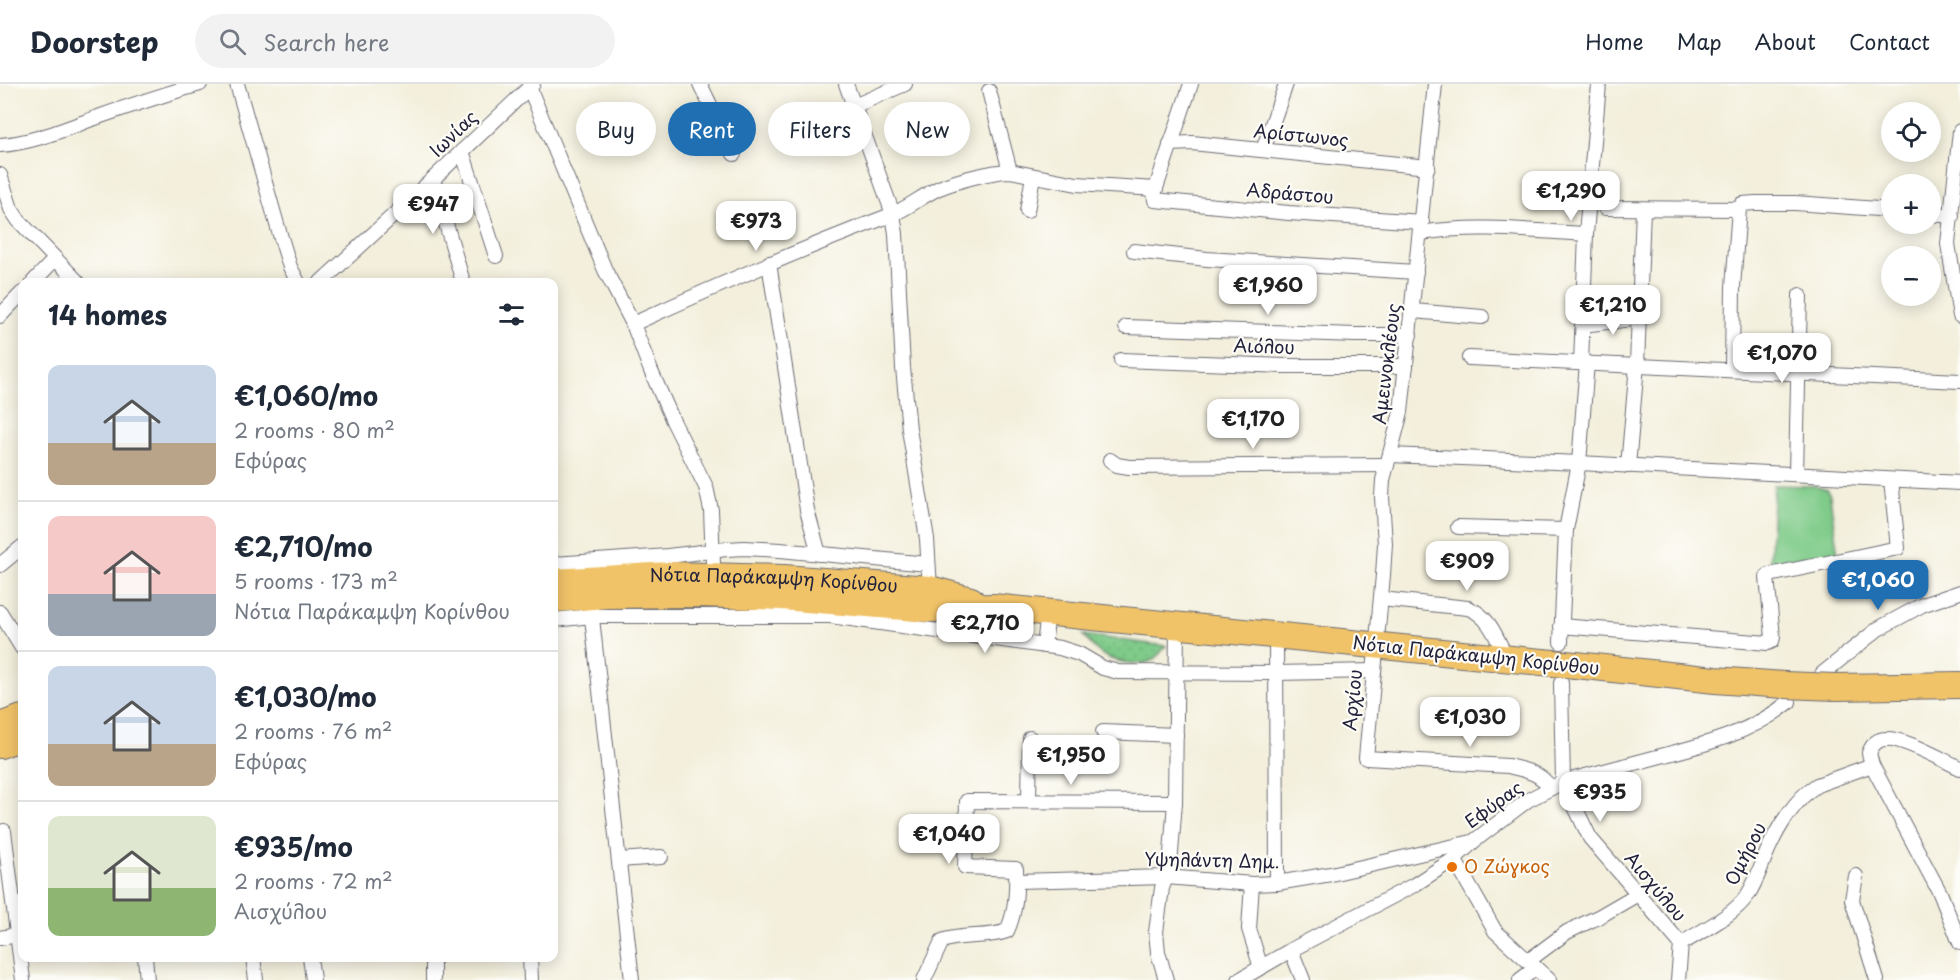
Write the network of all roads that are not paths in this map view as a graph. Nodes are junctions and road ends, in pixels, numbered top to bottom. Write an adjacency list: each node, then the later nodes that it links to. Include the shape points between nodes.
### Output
1 (200, 84): 17 (street, via 52,133)
2 (237, 84): 44 (street)
3 (700, 84): 12 (street)
4 (846, 84): 13 (street)
5 (905, 84): 14 (street)
6 (1191, 84): 16 (street)
7 (1286, 84): 18 (street)
8 (1435, 84): 21 (street, Αμεινοκλέους)
9 (1599, 84): 36 (street)
10 (531, 86): 19 (street, Ιωνίας); 54 (street, via 605,270)
11 (989, 91): 22 (street)
12 (709, 102)
13 (853, 102)
14 (863, 102)
15 (1960, 131): 34 (street)
16 (1170, 144): 18 (street, Αρίστωνος); 26 (street)
17 (0, 145)
18 (1263, 150): 21 (street, Αρίστωνος)
19 (462, 151): 25 (street, Ιωνίας); 38 (street)
20 (872, 156): 32 (street)
21 (1428, 166): 35 (street, Αμεινοκλέους)
22 (1010, 171): 24 (street, Αδράστου); 32 (street, via 940,188)
23 (0, 176): 39 (street, via 11,209)
24 (1033, 176): 26 (street, Αδράστου); 31 (street)
25 (433, 179): 45 (street, Ιωνίας); 46 (street)
26 (1156, 195): 35 (street, Αδράστου)
27 (1605, 208): 28 (street)
28 (1642, 209): 30 (street); 53 (street)
29 (1881, 209): 30 (street, via 1755,202 1742,204)
30 (1739, 210): 63 (street)
31 (1027, 211)
32 (893, 214): 40 (street); 78 (street, via 907,409)
33 (1941, 215): 34 (street)
34 (1952, 216): 51 (street, via 1948,244)
35 (1421, 228): 36 (street, Αδράστου); 41 (street, Αμεινοκλέους)
36 (1586, 234): 55 (street)
37 (1134, 251): 41 (street)
38 (496, 256)
39 (55, 259): 42 (street); 43 (street)
40 (769, 263): 54 (street); 76 (street, via 807,510)
41 (1416, 272): 49 (street, Αμεινοκλέους)
42 (37, 278)
43 (74, 278)
44 (296, 278)
45 (325, 278)
46 (462, 278)
47 (1800, 295): 64 (street)
48 (18, 297): 50 (street)
49 (1413, 311): 52 (street); 57 (street, Αμεινοκλέους)
50 (0, 316)
51 (1960, 316)
52 (1482, 317)
53 (1640, 318): 55 (street); 61 (street)
54 (633, 324): 77 (street, via 706,488)
55 (1582, 325): 60 (street)
56 (1126, 327): 57 (street)
57 (1410, 335): 62 (street, Αμεινοκλέους)
58 (1469, 358): 60 (street)
59 (1121, 360): 62 (street, Αιόλου)
60 (1584, 363): 61 (street); 68 (street)
61 (1637, 365): 63 (street); 69 (street)
62 (1406, 366): 67 (street, Αμεινοκλέους, via 1401,412)
63 (1732, 370): 64 (street)
64 (1798, 373): 65 (street); 70 (street)
65 (1960, 381)
66 (1110, 460): 67 (street, via 1129,467)
67 (1389, 460): 68 (street); 86 (street, Αμεινοκλέους, via 1382,497 1385,544)
68 (1579, 463): 69 (street); 74 (street)
69 (1628, 466): 70 (street)
70 (1796, 474): 71 (street)
71 (1890, 480): 72 (street); 93 (street, via 1898,548 1768,575 1773,637 1768,644)
72 (1960, 483)
73 (1458, 527): 74 (street)
74 (1566, 530): 93 (street)
75 (18, 550): 79 (street)
76 (819, 554): 77 (street, via 744,549); 78 (street)
77 (713, 557): 82 (street, via 668,556)
78 (928, 564): 83 (street)
79 (0, 566)
80 (558, 567): 82 (street)
81 (558, 583): 82 (highway, Νότια Παράκαμψη Κορίνθου)
82 (587, 588): 83 (highway, Νότια Παράκαμψη Κορίνθου, via 699,575); 85 (highway, Νότια Παράκαμψη Κορίνθου); 88 (highway, Νότια Παράκαμψη Κορίνθου, via 645,594 707,594); 88 (street, via 711,612); 91 (street); 122 (street)
83 (930, 589): 87 (highway, Νότια Παράκαμψη Κορίνθου)
84 (1960, 592): 103 (street, via 1922,605 1878,629)
85 (558, 598)
86 (1381, 598): 98 (street, Αμεινοκλέους); 99 (street, via 1478,612)
87 (993, 607): 88 (highway, Νότια Παράκαμψη Κορίνθου); 90 (highway, Νότια Παράκαμψη Κορίνθου)
88 (831, 608): 97 (street)
89 (0, 612): 95 (street)
90 (1048, 612): 92 (highway, Νότια Παράκαμψη Κορίνθου); 97 (street)
91 (558, 616)
92 (1177, 626): 94 (highway, Νότια Παράκαμψη Κορίνθου); 100 (street)
93 (1561, 626): 96 (street)
94 (1276, 636): 98 (highway, Νότια Παράκαμψη Κορίνθου); 101 (street)
95 (18, 641)
96 (1561, 642)
97 (1044, 646): 100 (street, via 1080,654 1118,672)
98 (1376, 659): 99 (highway, Νότια Παράκαμψη Κορίνθου); 101 (street); 115 (street, Αρχίου, via 1366,758 1508,766)
99 (1508, 659): 102 (highway, Νότια Παράκαμψη Κορίνθου, bridge, via 1542,662)
100 (1176, 672): 101 (street); 109 (street)
101 (1276, 674): 126 (street)
102 (1569, 674): 105 (highway, Νότια Παράκαμψη Κορίνθου, via 1703,679); 115 (street, Αισχύλου)
103 (1829, 681): 104 (highway, Νότια Παράκαμψη Κορίνθου); 105 (highway, Νότια Παράκαμψη Κορίνθου, bridge)
104 (1960, 685)
105 (1787, 693): 115 (street, Εφύρας, via 1778,711 1747,728)
106 (18, 719): 107 (highway)
107 (0, 726)
108 (1103, 732): 109 (street)
109 (1176, 735): 117 (street)
110 (18, 738): 112 (highway)
111 (1030, 738): 116 (street)
112 (0, 745)
113 (1872, 765): 114 (street, via 1869,753 1884,738 1898,740); 132 (street, via 1940,893); 133 (street, Ομήρου, via 1810,789 1779,828 1746,898)
114 (1960, 768)
115 (1557, 785): 119 (street, Εφύρας, via 1528,800); 128 (street, Αισχύλου, via 1590,838)
116 (1029, 801): 117 (street); 125 (street, via 967,801 965,867 1017,869)
117 (1175, 802): 124 (street)
118 (4, 831): 129 (street)
119 (1474, 841): 121 (street, Εφύρας); 126 (street, Υψηλάντη Δημ.)
120 (661, 857): 122 (street)
121 (1454, 859): 134 (street, Εφύρας, via 1414,885); 141 (street, via 1495,931)
122 (619, 860): 149 (street)
123 (1856, 876): 157 (street, via 1852,900)
124 (1166, 877): 125 (street, Υψηλάντη Δημ.); 127 (street, Υψηλάντη Δημ.); 151 (street, via 1156,932)
125 (1017, 881): 150 (street, via 1007,931 953,936 942,941)
126 (1277, 883): 127 (street, Υψηλάντη Δημ.)
127 (1252, 884): 142 (street, via 1250,929)
128 (1638, 894): 133 (street, Αισχύλου); 141 (street, via 1567,932)
129 (18, 911)
130 (18, 935): 131 (street)
131 (0, 938)
132 (1960, 943)
133 (1681, 944): 156 (street)
134 (1291, 950): 142 (street, Εφύρας); 153 (street)
135 (21, 962): 143 (street)
136 (145, 962): 144 (street)
137 (254, 962): 145 (street)
138 (310, 962): 146 (street)
139 (433, 962): 147 (street)
140 (530, 962): 148 (street)
141 (1532, 965): 154 (street); 155 (street)
142 (1261, 968): 152 (street, Εφύρας)
143 (23, 980)
144 (147, 980)
145 (256, 980)
146 (312, 980)
147 (433, 980)
148 (531, 980)
149 (632, 980)
150 (924, 980)
151 (1166, 980)
152 (1239, 980)
153 (1303, 980)
154 (1520, 980)
155 (1548, 980)
156 (1678, 980)
157 (1877, 980)

